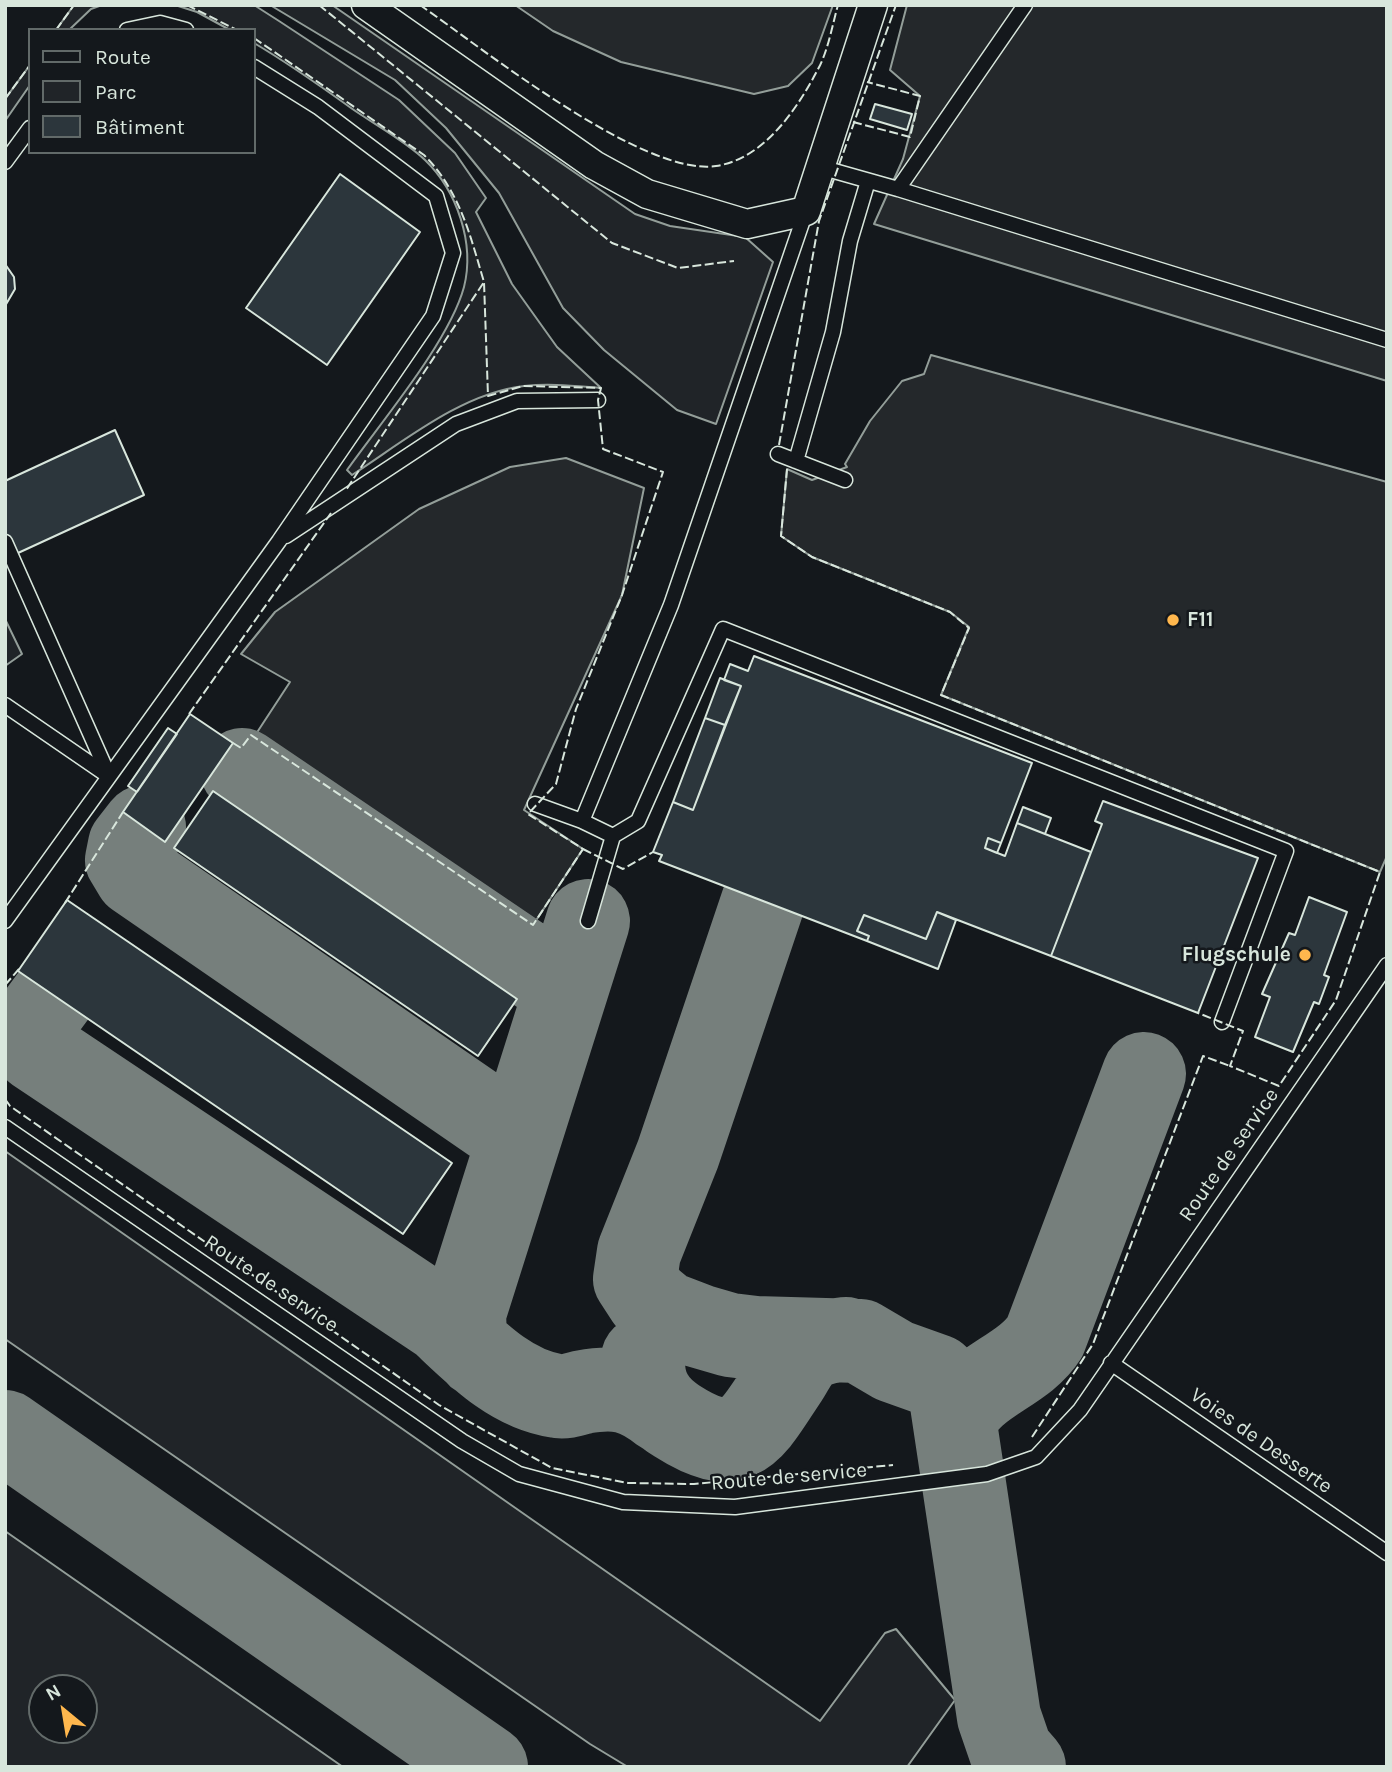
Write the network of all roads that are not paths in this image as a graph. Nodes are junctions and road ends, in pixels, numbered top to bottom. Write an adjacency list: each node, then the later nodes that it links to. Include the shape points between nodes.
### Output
1 (366, 5): 12 (street, via 594,165 647,194 747,224)
2 (873, 5): 9 (street)
3 (1025, 5): 11 (lane)
4 (136, 28): 5 (lane, via 160,23)
5 (179, 28)
6 (256, 68): 18 (lane, via 318,107 436,196 453,253 433,316)
7 (28, 131): 8 (lane)
8 (5, 162)
9 (820, 167): 10 (lane); 12 (street)
10 (868, 181): 11 (lane); 16 (lane, via 850,241 834,332)
11 (898, 189): 13 (lane)
12 (806, 211): 23 (lane, via 671,605)
13 (1387, 340)
14 (598, 400): 18 (lane, via 517,401 456,424)
15 (778, 454): 16 (lane)
16 (796, 461): 17 (lane)
17 (845, 480)
18 (279, 541): 21 (lane)
19 (5, 542): 21 (lane)
20 (5, 705): 21 (lane)
21 (108, 775): 25 (lane)
22 (535, 804): 23 (lane)
23 (582, 821): 24 (lane)
24 (613, 836): 26 (lane); 28 (lane, via 638,821 723,629 1286,851)
25 (5, 921)
26 (588, 921)
27 (1387, 965): 30 (lane, Route de service)
28 (1222, 1022)
29 (5, 1127): 30 (lane, Route de service, via 462,1441 519,1474 623,1502 735,1507 987,1474 1036,1457 1080,1410)
30 (1111, 1363): 31 (lane, Voies de Desserte)
31 (1387, 1553)

